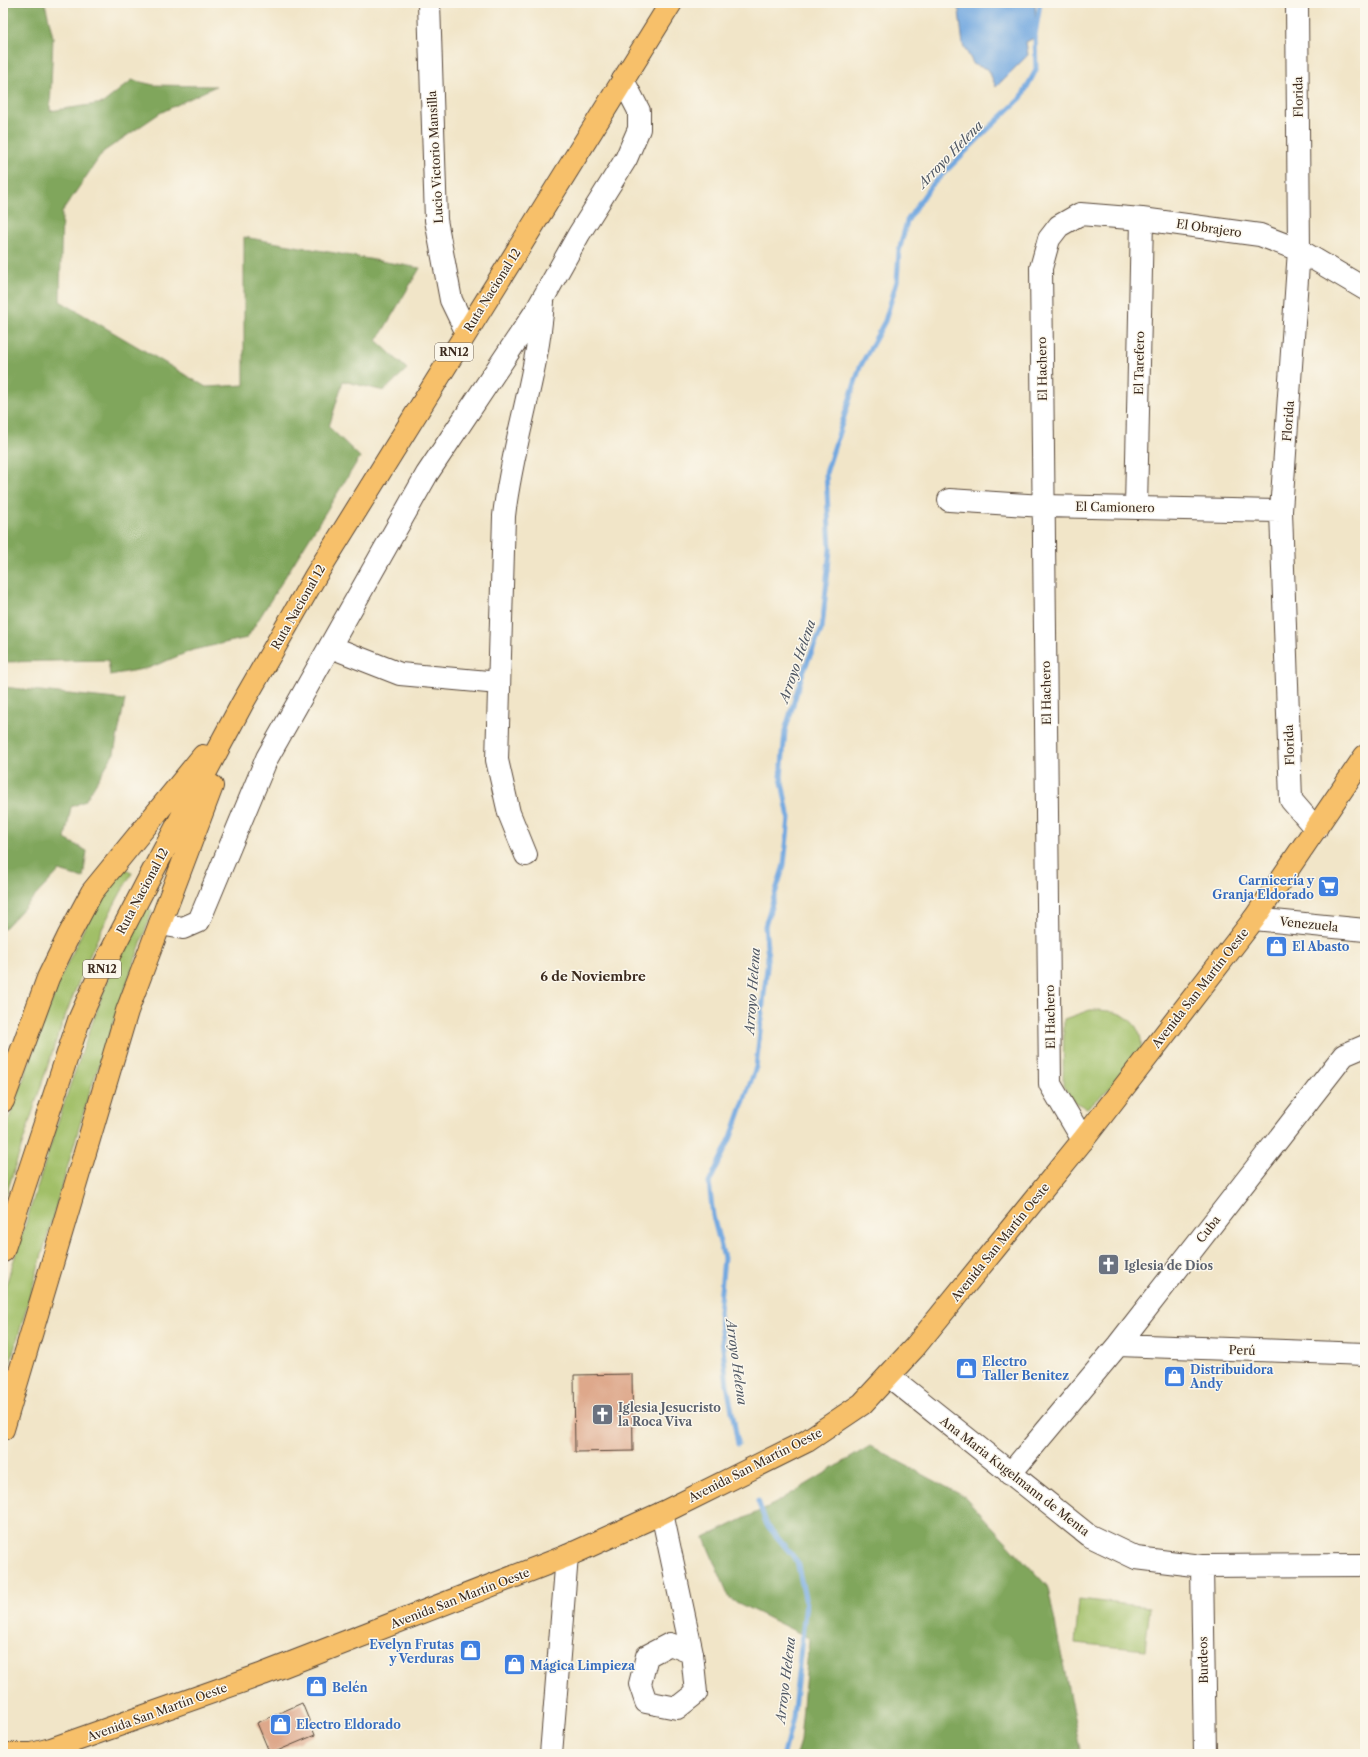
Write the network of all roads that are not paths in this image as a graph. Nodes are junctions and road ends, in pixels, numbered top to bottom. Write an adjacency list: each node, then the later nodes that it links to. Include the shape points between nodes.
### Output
1 (429, 3): 10 (street, Lucio Victorio Mansilla, via 436,220 451,300)
2 (671, 3): 4 (main road, Ruta Nacional 12 / RN12)
3 (1297, 3): 7 (street, Florida)
4 (623, 80): 9 (street, via 639,112 639,129 626,159 579,234); 10 (main road, Ruta Nacional 12 / RN12)
5 (1142, 219): 6 (street, El Obrajero, via 1080,214 1059,226); 7 (street, El Obrajero, via 1260,235); 13 (street, El Tarefero)
6 (1049, 239): 12 (street, El Hachero, via 1040,268)
7 (1299, 250): 8 (street, El Obrajero); 14 (street, Florida)
8 (1365, 289)
9 (543, 299): 15 (street, via 427,474); 16 (street, via 541,332 508,480 504,516)
10 (466, 331): 17 (main road, Ruta Nacional 12 / RN12, via 316,576)
11 (949, 500): 12 (street, El Camionero)
12 (1044, 506): 13 (street, El Camionero); 26 (street, El Hachero, via 1050,1084)
13 (1136, 508): 14 (street, El Camionero)
14 (1281, 511): 19 (street, Florida, via 1291,800)
15 (331, 647): 16 (street, via 400,674); 22 (street, via 267,758 199,921 183,928)
16 (499, 682): 20 (street, via 498,760 509,813)
17 (242, 704): 22 (main road); 25 (main road, via 92,892 48,978); 27 (main road, Ruta Nacional 12 / RN12, via 101,971 79,1020)
18 (1365, 756): 19 (main road, Avenida San Martín Oeste)
19 (1316, 829): 21 (main road, Avenida San Martín Oeste)
20 (526, 854)
21 (1254, 919): 23 (street, Venezuela); 26 (main road, Avenida San Martín Oeste)
22 (160, 924): 31 (main road, via 127,1011)
23 (1365, 930)
24 (1365, 1046): 28 (street, Cuba, via 1344,1055)
25 (3, 1101)
26 (1083, 1140): 30 (main road, Avenida San Martín Oeste)
27 (3, 1250)
28 (1118, 1345): 29 (street, Perú); 32 (street, Cuba)
29 (1365, 1354)
30 (889, 1376): 32 (street, Ana Maria Kugelmann de Menta); 33 (main road, Avenida San Martín Oeste, via 862,1404 807,1441)
31 (3, 1429)
32 (1010, 1474): 36 (street, Ana Maria Kugelmann de Menta, via 1094,1538 1136,1558)
33 (662, 1513): 34 (main road, Avenida San Martín Oeste); 37 (street)
34 (567, 1556): 38 (main road, Avenida San Martín Oeste, via 264,1674); 40 (street)
35 (1365, 1565): 36 (street, Ana Maria Kugelmann de Menta)
36 (1202, 1566): 41 (street, Burdeos)
37 (692, 1653)
38 (40, 1753): 39 (main road, Avenida San Martín Oeste)
39 (3, 1754)
40 (551, 1754)
41 (1205, 1754)

